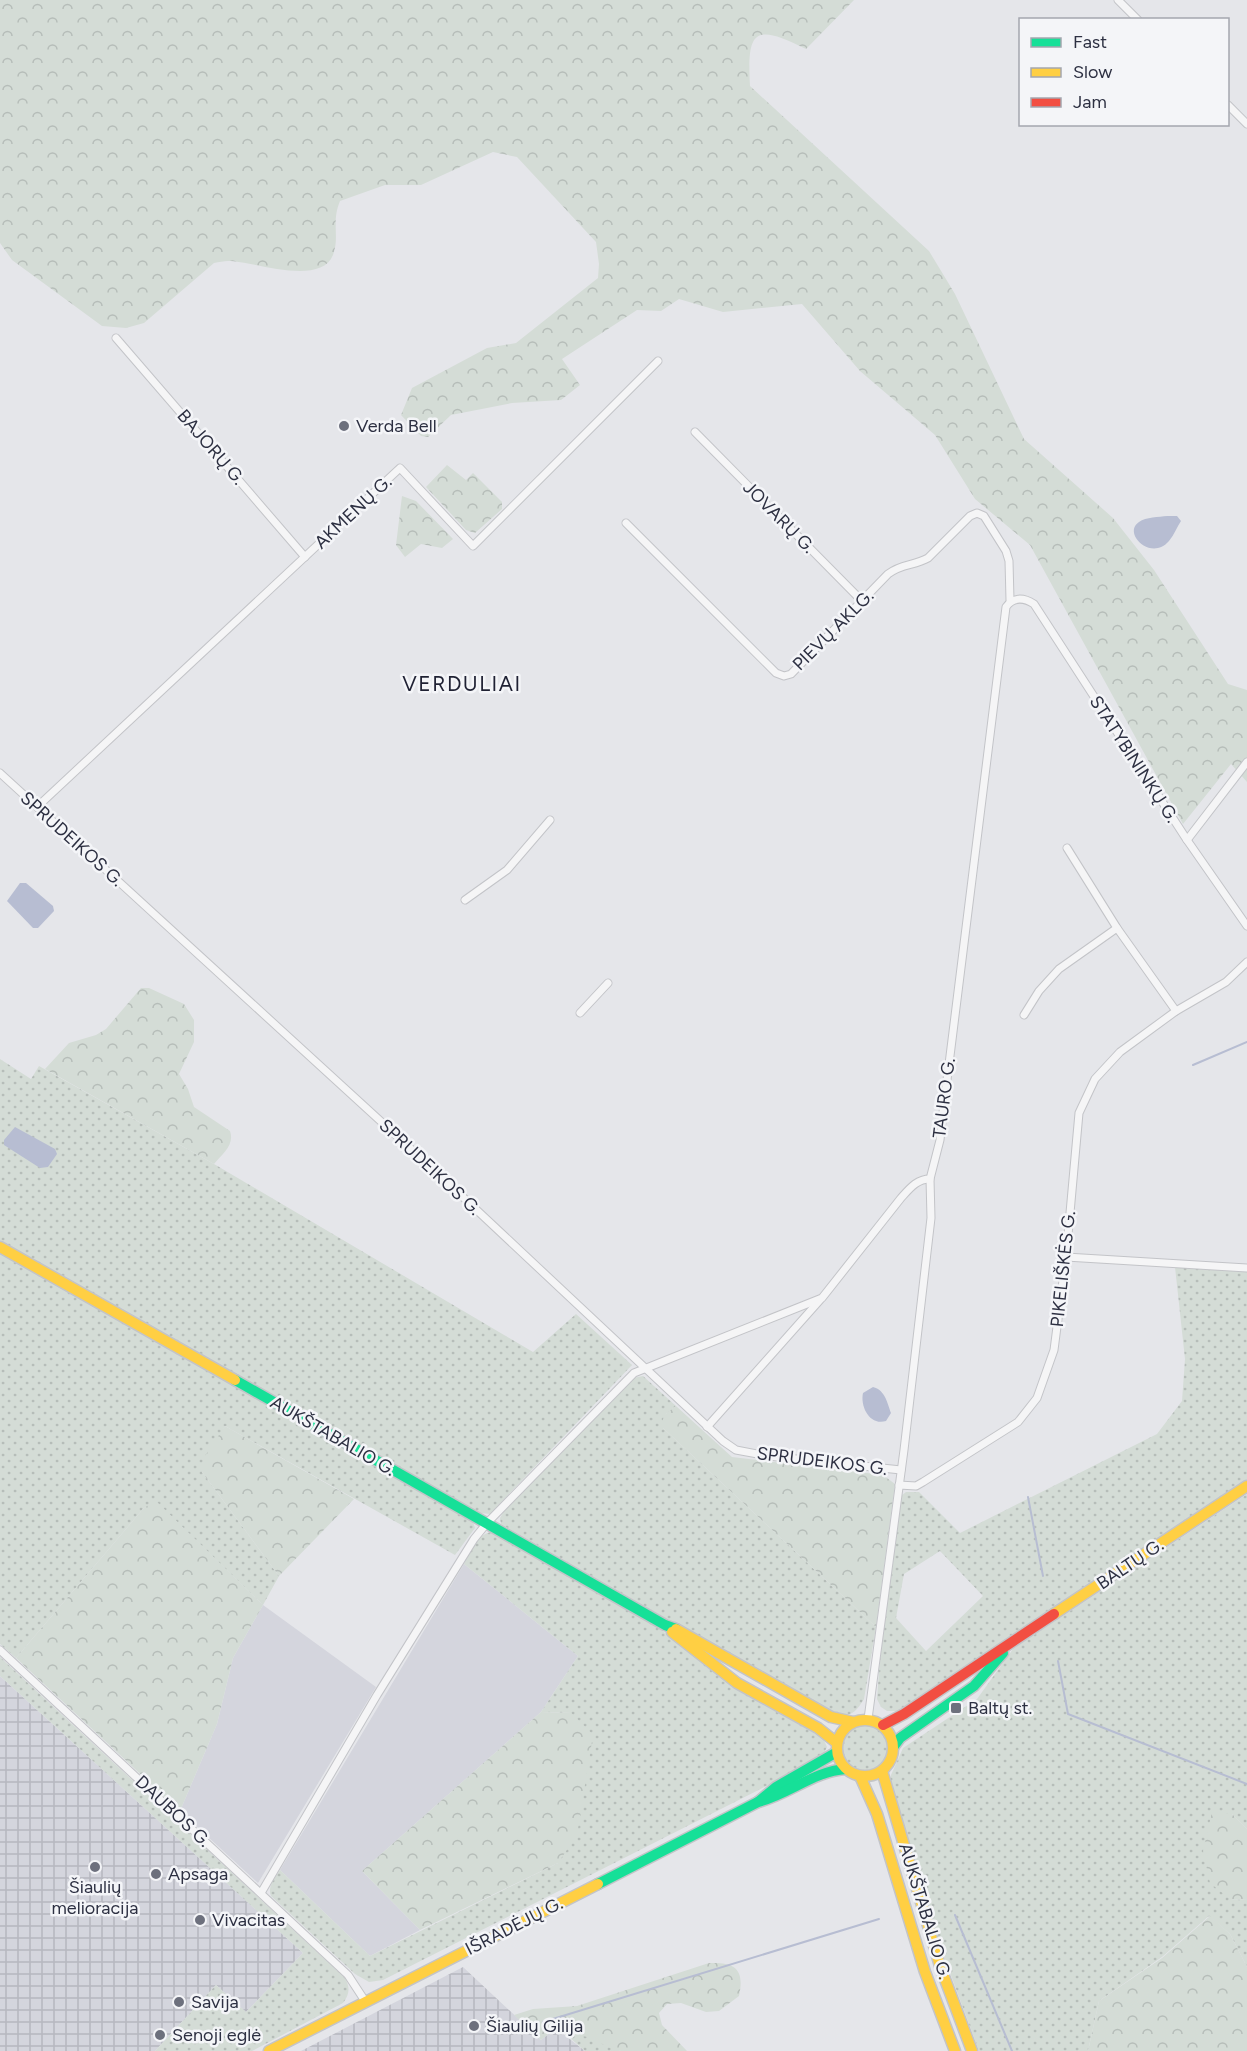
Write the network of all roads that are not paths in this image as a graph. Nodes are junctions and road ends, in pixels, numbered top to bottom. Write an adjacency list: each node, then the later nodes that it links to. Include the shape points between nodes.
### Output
1 (1118, 0): 2 (street)
2 (1136, 18)
3 (1229, 107): 4 (street)
4 (1247, 124)
5 (116, 338): 9 (street, BAJORŲ G.)
6 (658, 361): 9 (street, AKMENŲ G., via 473,546 400,468)
7 (695, 432): 11 (street, JOVARŲ G.)
8 (626, 523): 11 (street, PIEVŲ AKLG., via 776,673 784,676 791,674)
9 (305, 557): 14 (street, AKMENŲ G.)
10 (1010, 600): 11 (street, PIEVŲ AKLG., via 1006,551 984,516 978,513 970,516 928,558 898,566); 16 (street, STATYBININKŲ G., via 1019,598 1034,604); 26 (street, TAURO G., via 1005,607 942,1122)
11 (862, 601)
12 (1247, 762): 16 (street)
13 (0, 773): 14 (street, SPRUDEIKOS G.)
14 (37, 807): 31 (street, SPRUDEIKOS G.)
15 (550, 820): 18 (street, via 507,870)
16 (1187, 840): 19 (street, STATYBININKŲ G.)
17 (1066, 848): 20 (street)
18 (465, 900)
19 (1247, 926)
20 (1117, 928): 23 (street); 25 (street, via 1059,969)
21 (1247, 962): 23 (street, PIKELIŠKĖS G., via 1226,982)
22 (608, 983): 24 (street)
23 (1176, 1011): 28 (street, PIKELIŠKĖS G., via 1114,1059 1095,1079 1079,1113)
24 (580, 1013)
25 (1024, 1014)
26 (930, 1179): 30 (street, via 922,1179 902,1198); 33 (street, TAURO G., via 931,1218)
27 (0, 1247): 36 (main road, AUKŠTABALIO G.)
28 (1066, 1257): 29 (street); 34 (street, PIKELIŠKĖS G., via 1054,1350 1037,1398 1018,1422 923,1482 916,1486)
29 (1247, 1268)
30 (822, 1298): 31 (street); 32 (street)
31 (645, 1368): 32 (street, SPRUDEIKOS G.); 36 (street, via 634,1373)
32 (707, 1427): 33 (street, SPRUDEIKOS G., via 736,1450)
33 (901, 1470): 34 (street, TAURO G.)
34 (899, 1485): 40 (street, TAURO G.)
35 (1247, 1486): 38 (main road, BALTŲ G.)
36 (487, 1524): 37 (main road, AUKŠTABALIO G.); 49 (street, via 377,1695)
37 (665, 1626): 41 (main road, AUKŠTABALIO G., via 831,1717); 44 (main road, AUKŠTABALIO G., via 737,1683 818,1728)
38 (1013, 1641): 42 (main road, BALTŲ G.); 43 (main road, BALTŲ G., via 974,1686)
39 (0, 1650): 49 (street, DAUBOS G.)
40 (868, 1719): 41 (main road); 42 (main road)
41 (853, 1722): 44 (main road, via 845,1727)
42 (883, 1725): 43 (main road)
43 (894, 1746): 46 (main road, via 889,1764)
44 (837, 1747): 45 (main road); 48 (main road, IŠRADĖJŲ G.)
45 (846, 1769): 47 (main road); 48 (main road, IŠRADĖJŲ G., via 833,1770 778,1797)
46 (882, 1771): 47 (main road); 53 (main road, AUKŠTABALIO G., via 940,1966)
47 (861, 1776): 52 (main road, AUKŠTABALIO G., via 877,1814 925,1972)
48 (758, 1802): 50 (main road, IŠRADĖJŲ G.)
49 (261, 1893): 50 (street, DAUBOS G., via 348,1975)
50 (365, 2001): 51 (main road, IŠRADĖJŲ G.)
51 (269, 2051)
52 (956, 2051)
53 (972, 2051)

